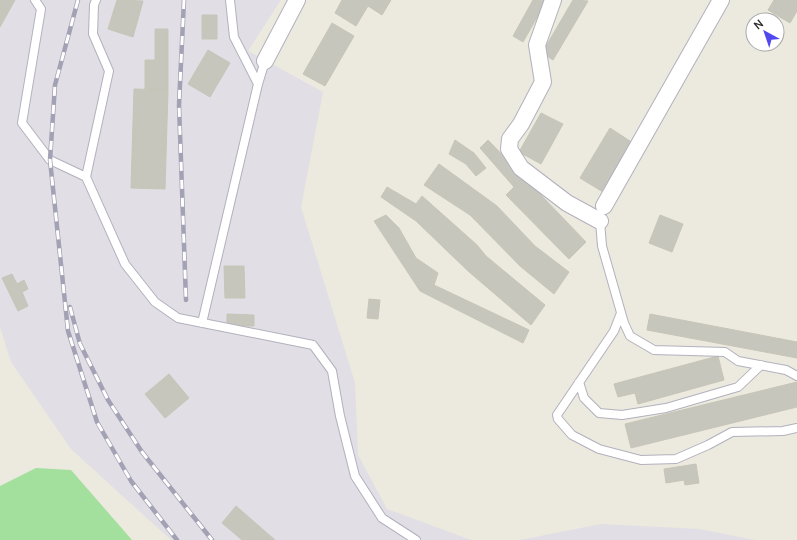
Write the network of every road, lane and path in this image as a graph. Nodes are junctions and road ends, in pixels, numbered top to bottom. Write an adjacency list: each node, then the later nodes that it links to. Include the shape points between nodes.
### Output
1 (35, 0): 9 (lane, via 41,9 22,123 50,160)
2 (96, 0): 9 (lane, via 93,34 108,71)
3 (230, 0): 8 (lane, via 234,37)
4 (297, 0): 7 (street)
5 (553, 0): 11 (street, via 537,45 543,82 521,124 510,139 509,149 521,168 567,203)
6 (721, 0): 10 (street)
7 (265, 61): 8 (lane)
8 (258, 84): 13 (lane)
9 (86, 177): 13 (lane, via 125,264 155,302 178,318)
10 (604, 206): 11 (lane)
11 (600, 221): 12 (lane, via 602,246)
12 (621, 313): 14 (lane, via 630,336 654,350 726,352 738,361); 16 (lane, via 614,331)
13 (202, 323): 18 (lane, via 313,346 332,371 355,476 382,518)
14 (761, 365): 15 (lane, via 786,370); 16 (lane, via 738,387 666,408 622,416 599,412 584,398)
15 (797, 376)
16 (579, 382): 17 (lane, via 557,415 558,419 572,435 599,449 642,460 676,459 708,446 732,432 783,431)
17 (797, 428)
18 (416, 540)

